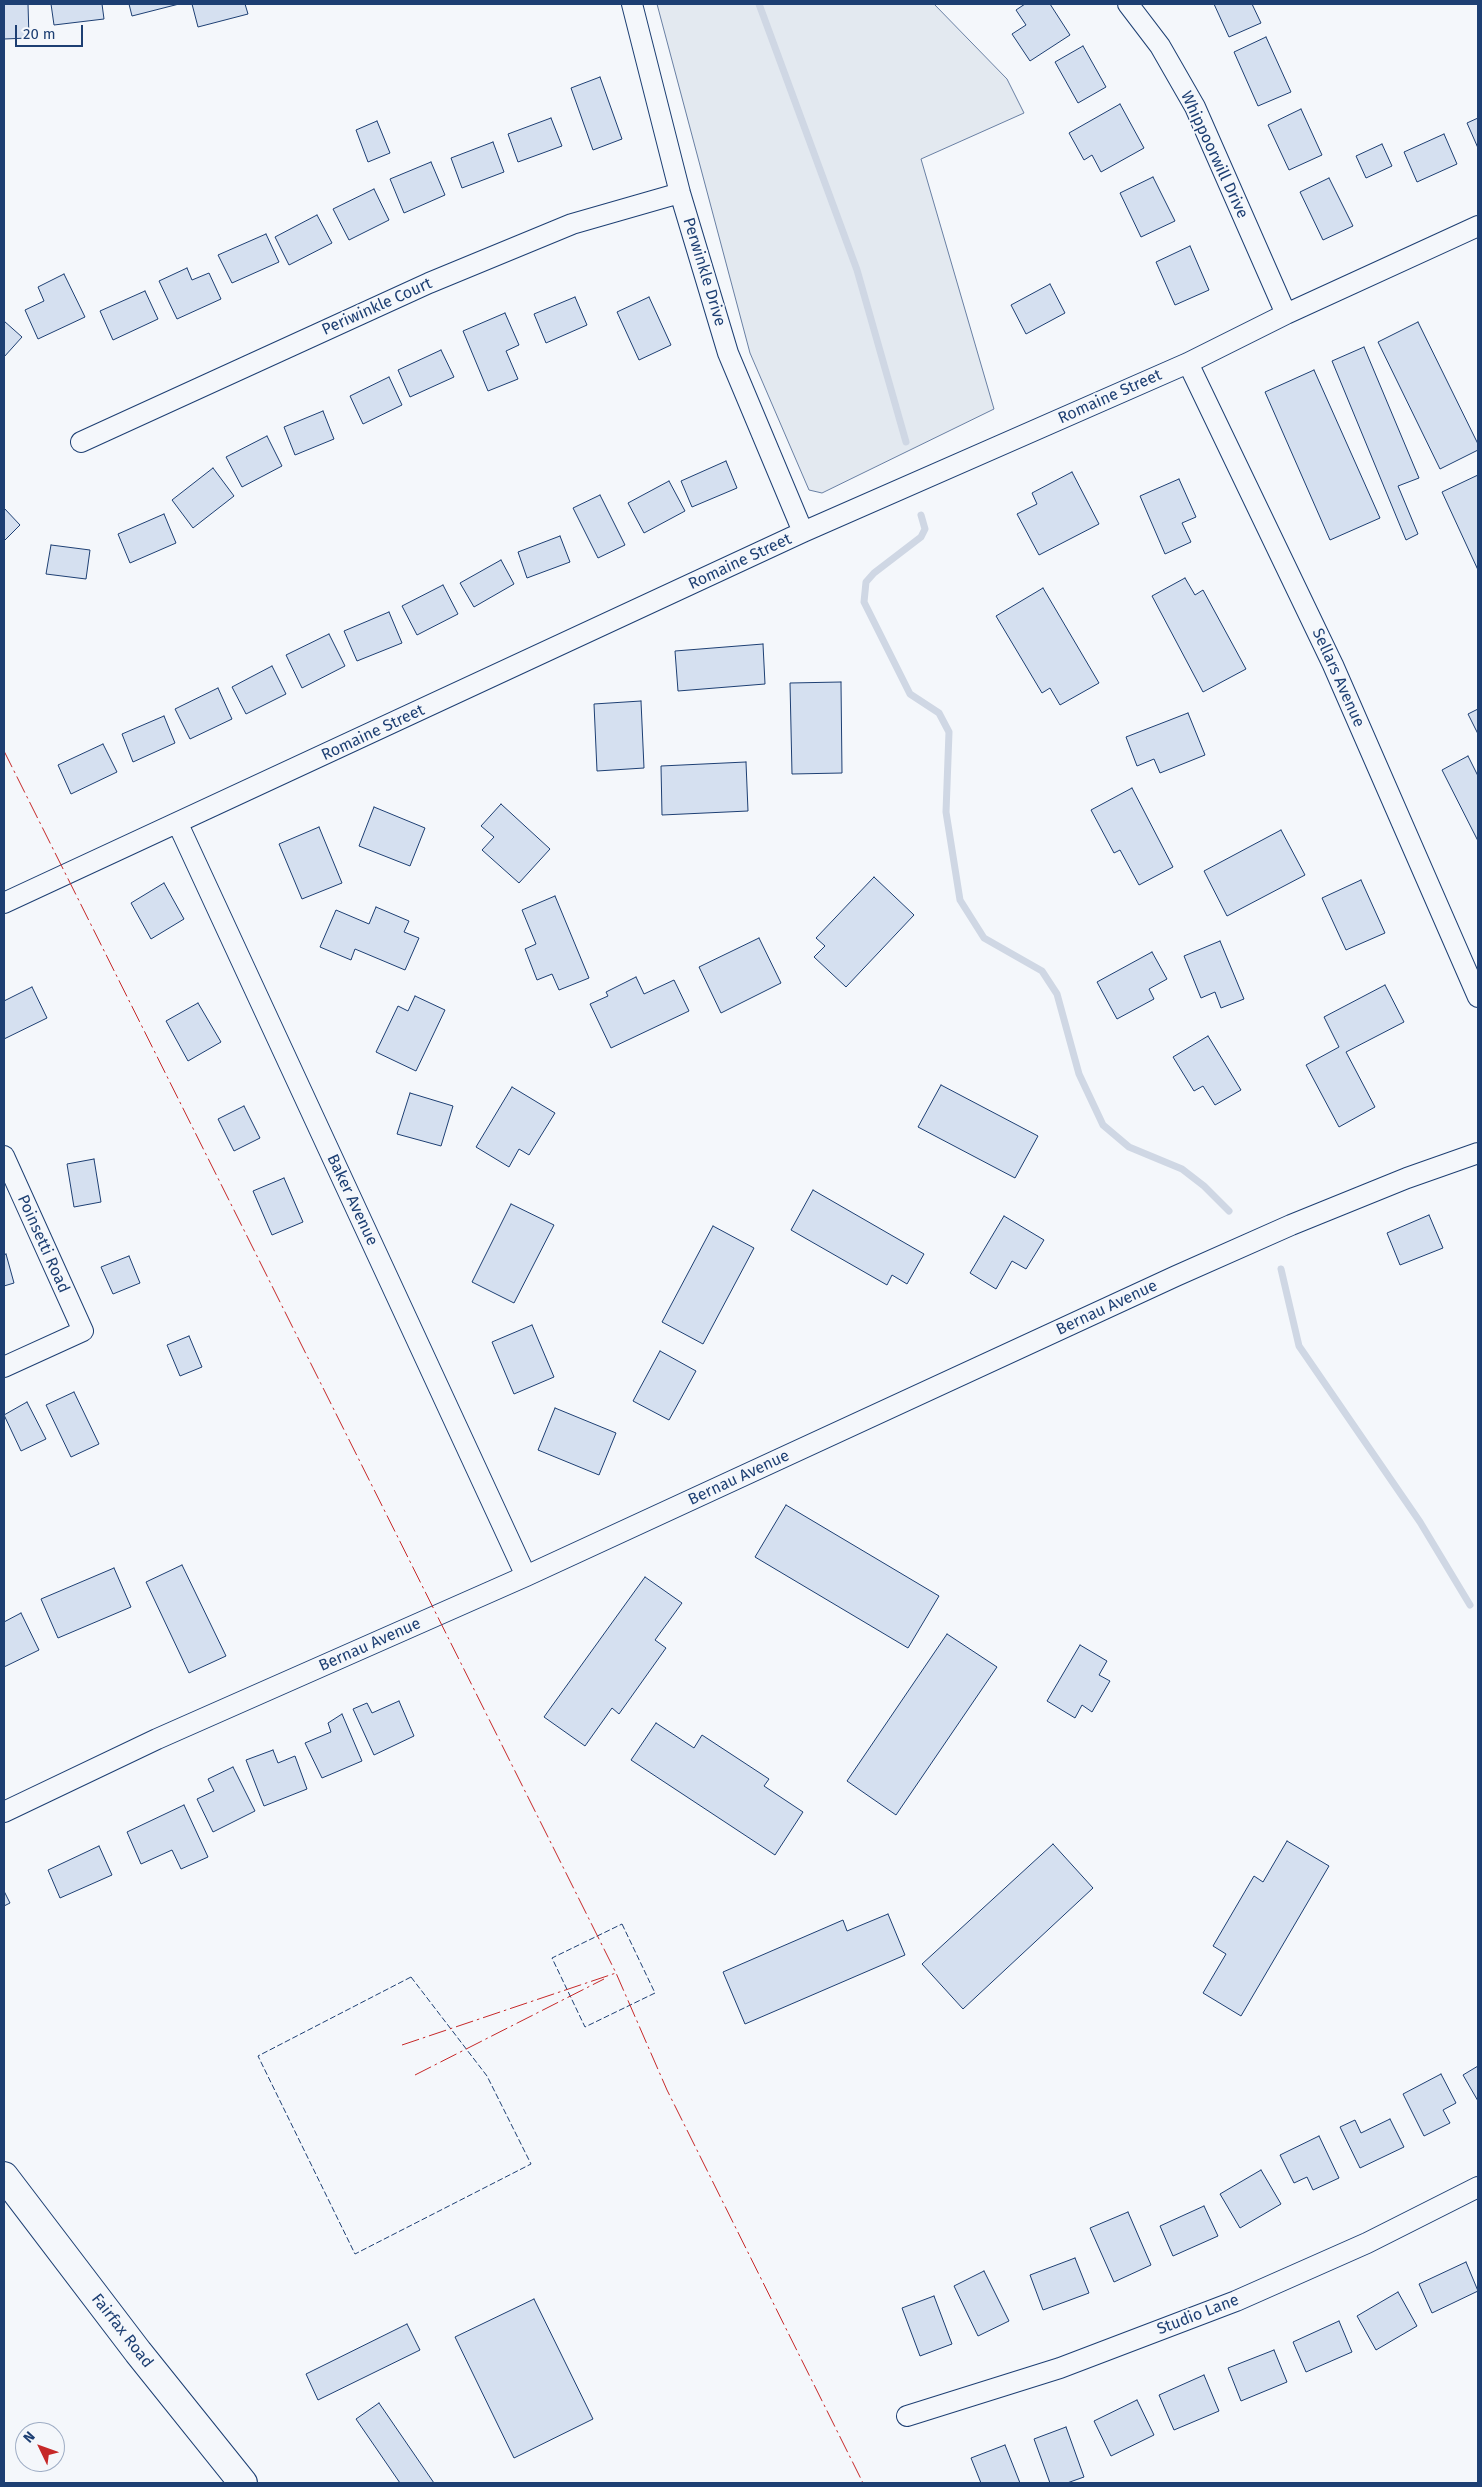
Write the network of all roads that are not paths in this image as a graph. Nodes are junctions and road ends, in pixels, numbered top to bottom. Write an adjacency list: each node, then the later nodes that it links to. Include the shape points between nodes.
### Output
1 (632, 4): 3 (street, Perwinkle Drive)
2 (1128, 4): 5 (street, Whippoorwill Drive, via 1160,46 1195,107)
3 (680, 193): 7 (street, Periwinkle Court, via 572,224 429,283); 8 (street, Perwinkle Drive, via 728,353)
4 (1478, 226): 5 (street, Romaine Street)
5 (1286, 314): 6 (street, Romaine Street)
6 (1188, 363): 8 (street, Romaine Street); 11 (street, Sellars Avenue, via 1333,666)
7 (81, 442)
8 (803, 532): 9 (street, Romaine Street)
9 (178, 824): 10 (street, Romaine Street); 15 (street, Baker Avenue)
10 (4, 903)
11 (1478, 997)
12 (1478, 1153): 15 (street, Bernau Avenue, via 1283,1229)
13 (4, 1156): 14 (street, Poinsetti Road, via 83,1331)
14 (4, 1367)
15 (526, 1576): 16 (street, Bernau Avenue, via 157,1738)
16 (4, 1812)
17 (4, 2176): 20 (street, Fairfax Road)
18 (1478, 2187): 19 (street, Studio Lane, via 1367,2244 1236,2301 1060,2368)
19 (907, 2416)
20 (243, 2483)

